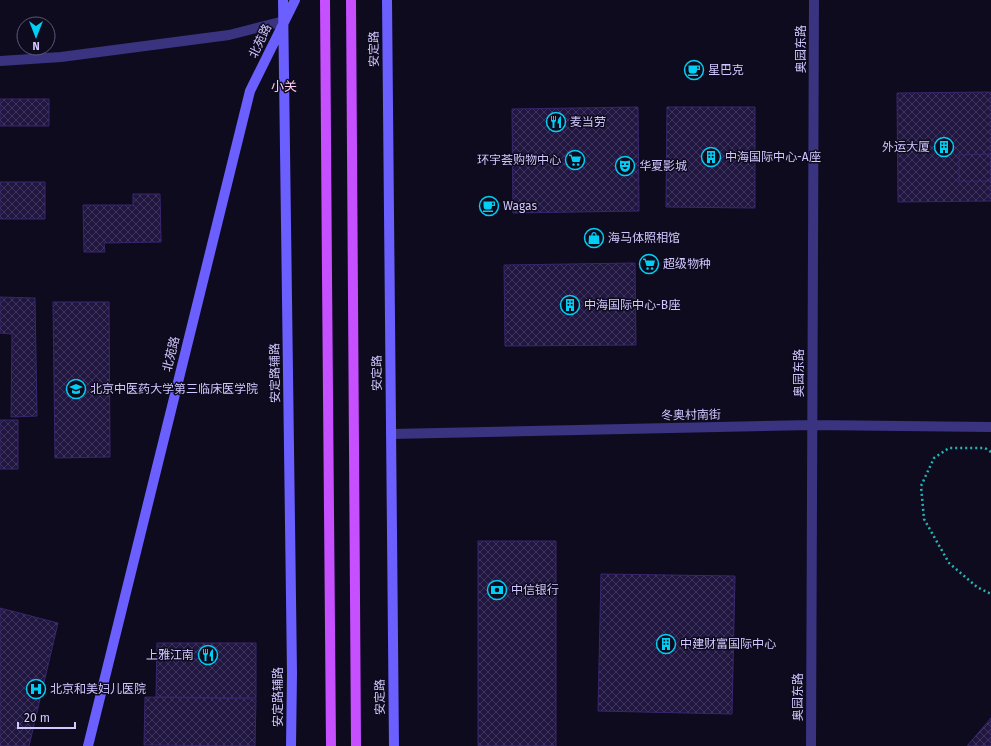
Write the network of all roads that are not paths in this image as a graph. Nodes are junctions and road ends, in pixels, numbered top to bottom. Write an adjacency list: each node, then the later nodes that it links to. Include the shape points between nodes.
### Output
1 (283, 0): 7 (street, 安定路辅路)
2 (295, 0): 7 (street, 北苑路)
3 (325, 0): 14 (main road)
4 (351, 0): 15 (main road, 安定路)
5 (387, 0): 11 (street, 安定路)
6 (814, 0): 9 (street, 奥园东路)
7 (284, 21): 8 (street, via 229,35 61,57); 12 (street, 北苑路, via 250,91); 13 (street, 安定路辅路)
8 (0, 61)
9 (812, 425): 10 (street, 冬奥村南街); 11 (street, 冬奥村南街); 17 (street, 奥园东路)
10 (991, 428)
11 (391, 434): 16 (street, 安定路)
12 (88, 746)
13 (291, 746)
14 (331, 746)
15 (356, 746)
16 (394, 746)
17 (810, 746)

